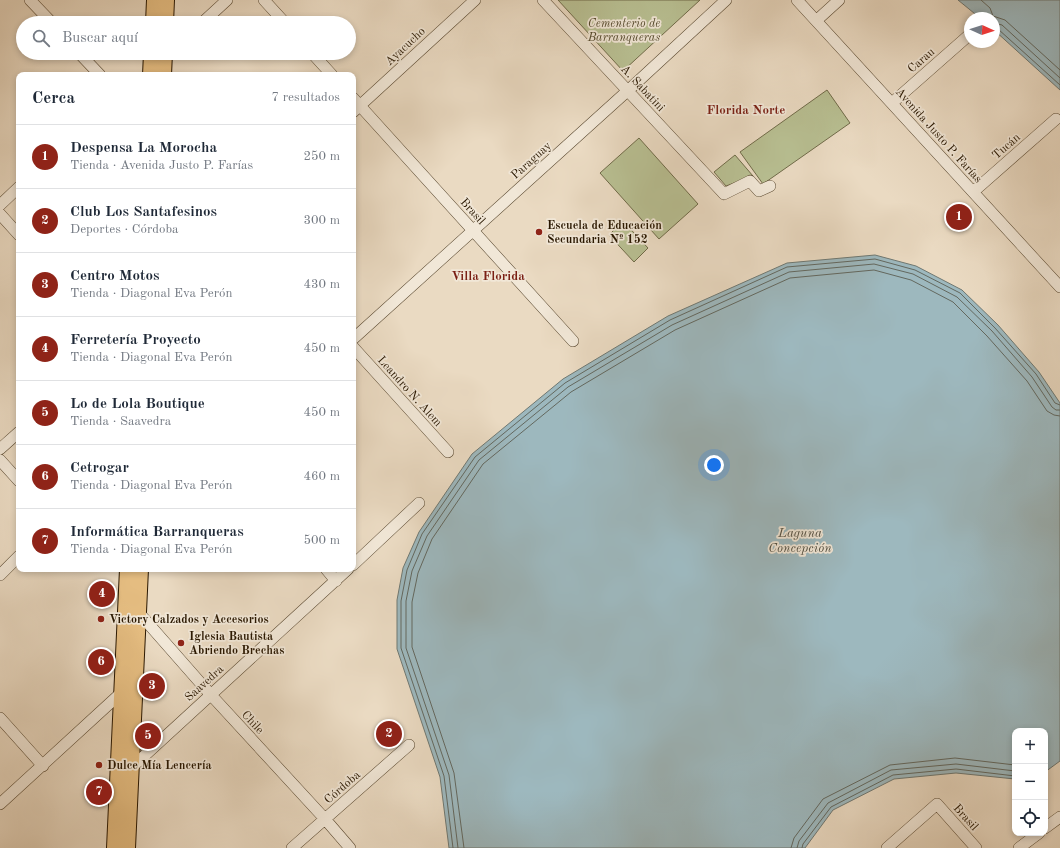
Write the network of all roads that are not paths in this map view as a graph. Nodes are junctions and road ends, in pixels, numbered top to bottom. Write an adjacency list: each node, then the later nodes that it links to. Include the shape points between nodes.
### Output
1 (30, 0): 11 (street)
2 (154, 0): 12 (main road)
3 (167, 0): 13 (main road)
4 (227, 0): 14 (street)
5 (264, 0): 15 (street)
6 (475, 0): 28 (street, Ayacucho)
7 (543, 0): 26 (street, A. Sabatini)
8 (726, 0): 26 (street, Paraguay)
9 (798, 0): 16 (street, Avenida Justo P. Farías)
10 (839, 0): 16 (street)
11 (45, 16)
12 (153, 16)
13 (166, 16)
14 (210, 16)
15 (279, 16)
16 (817, 20): 27 (street, Avenida Justo P. Farías)
17 (964, 40): 27 (street, Carau)
18 (86, 60): 22 (street)
19 (158, 60): 23 (main road)
20 (163, 60): 24 (main road)
21 (318, 60): 25 (street)
22 (97, 72)
23 (149, 72)
24 (164, 72)
25 (329, 72)
26 (628, 90): 31 (street, A. Sabatini, via 724,194 750,181 759,191); 36 (street, Paraguay)
27 (892, 103): 33 (street, Avenida Justo P. Farías)
28 (356, 104)
29 (356, 106): 36 (street, Brasil)
30 (1056, 119): 33 (street, Tucán)
31 (770, 186)
32 (16, 190): 34 (street)
33 (973, 192): 38 (street, Avenida Justo P. Farías)
34 (0, 205)
35 (0, 214): 37 (street)
36 (473, 231): 39 (street, Paraguay); 40 (street, Brasil)
37 (16, 232)
38 (1058, 281)
39 (356, 336)
40 (573, 341)
41 (356, 350): 44 (street, Leandro N. Alem)
42 (16, 435): 43 (street)
43 (0, 449)
44 (448, 452)
45 (0, 460): 46 (street)
46 (16, 478)
47 (419, 503): 49 (street)
48 (16, 559): 54 (street)
49 (356, 562)
50 (128, 572): 57 (main road)
51 (141, 572): 56 (main road)
52 (329, 572): 55 (street)
53 (345, 572): 55 (street, Saavedra)
54 (0, 575)
55 (336, 580): 58 (street, Saavedra)
56 (139, 613): 58 (street, Chile); 62 (main road)
57 (121, 693): 61 (street); 68 (main road)
58 (211, 695): 62 (street, Saavedra); 65 (street, Chile)
59 (0, 718): 61 (street)
60 (409, 745): 65 (street, Córdoba)
61 (43, 766): 63 (street)
62 (131, 768): 68 (main road)
63 (0, 804)
64 (1060, 817): 66 (street)
65 (325, 819): 69 (street, Córdoba); 70 (street, Chile)
66 (1048, 826)
67 (1035, 836): 73 (street)
68 (125, 848)
69 (292, 848)
70 (350, 848)
71 (887, 848): 72 (street, Brasil, via 937,804)
72 (976, 848)
73 (1019, 848)

